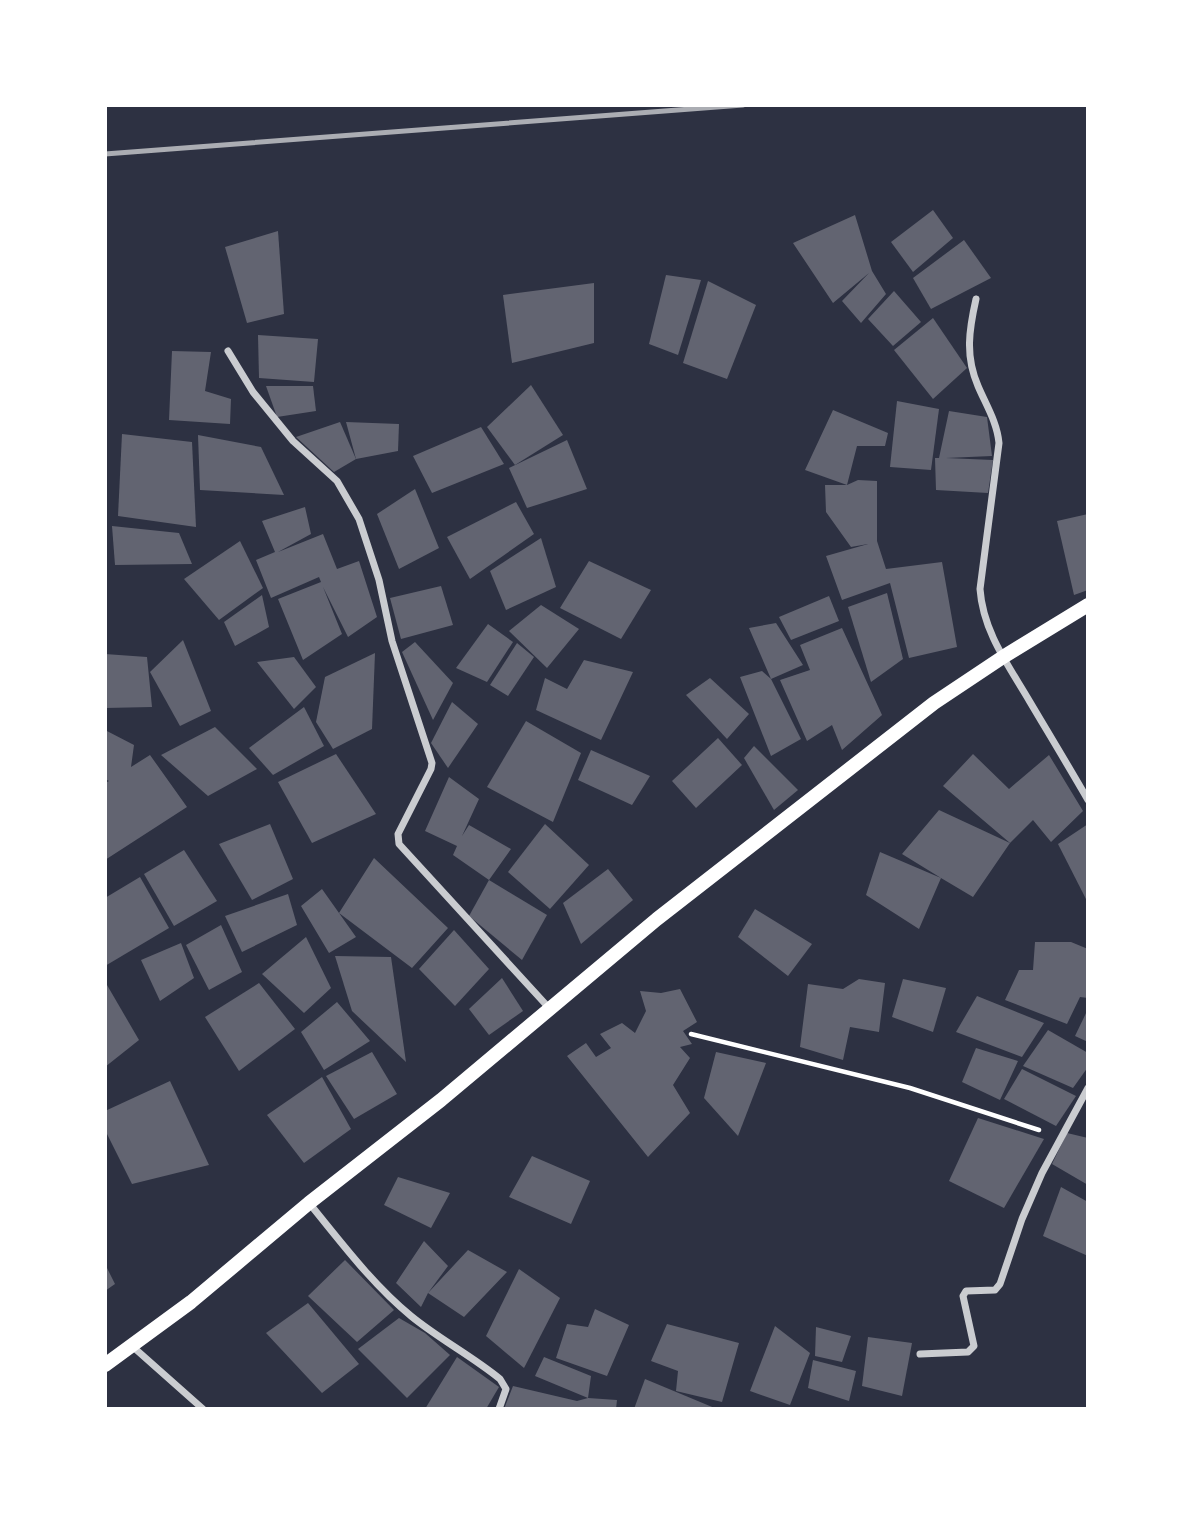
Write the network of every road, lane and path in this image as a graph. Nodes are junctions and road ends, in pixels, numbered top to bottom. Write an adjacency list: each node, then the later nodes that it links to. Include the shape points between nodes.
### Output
1 (976, 299): 4 (street, via 968,346 999,443 980,589 985,619)
2 (228, 351): 6 (street, via 253,392 293,441 337,481 359,519 432,763 398,834 399,844)
3 (1088, 605): 4 (main road)
4 (1003, 657): 5 (street); 6 (main road, via 934,703 657,919)
5 (1088, 800)
6 (550, 1009): 10 (main road)
7 (691, 1034): 9 (path, via 933,1094)
8 (1088, 1088): 9 (street)
9 (1060, 1137): 12 (street, via 1022,1219 998,1288 963,1296 974,1346 968,1352)
10 (309, 1203): 11 (main road, via 191,1303); 15 (street, via 390,1297 500,1378 506,1389)
11 (132, 1346): 13 (main road); 14 (street)
12 (920, 1354)
13 (105, 1365)
14 (203, 1409)
15 (499, 1409)

